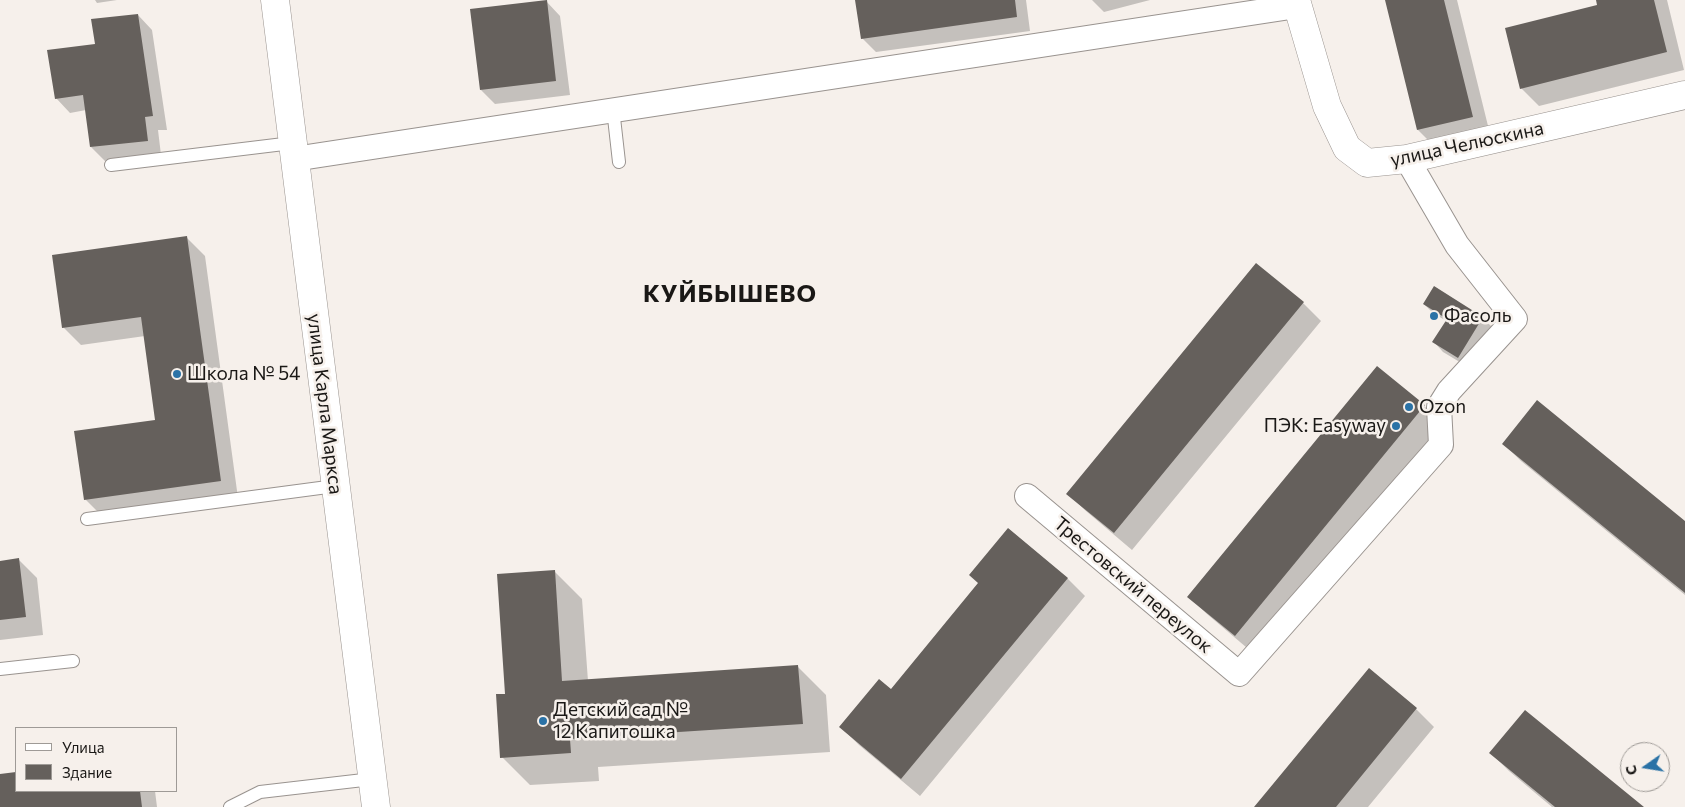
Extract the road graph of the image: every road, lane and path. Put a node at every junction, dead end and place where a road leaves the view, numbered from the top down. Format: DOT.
graph roads {
  1 [pos="275,0"];
  2 [pos="1296,3"];
  3 [pos="1685,95"];
  4 [pos="613,109"];
  5 [pos="293,151"];
  6 [pos="1407,160"];
  7 [pos="620,162"];
  8 [pos="112,166"];
  9 [pos="336,486"];
  10 [pos="1027,496"];
  11 [pos="87,519"];
  12 [pos="73,661"];
  13 [pos="0,670"];
  14 [pos="372,779"];
  15 [pos="230,807"];
  16 [pos="376,807"];
  1 -- 5 [label="street, улица Карла Маркса"];
  2 -- 4 [label="street"];
  2 -- 6 [label="street, улица Челюскина"];
  3 -- 6 [label="street, улица Челюскина"];
  4 -- 5 [label="street"];
  4 -- 7 [label="lane"];
  5 -- 8 [label="lane"];
  5 -- 9 [label="street, улица Карла Маркса"];
  6 -- 10 [label="street, Трестовский переулок"];
  9 -- 11 [label="lane"];
  9 -- 14 [label="street, улица Карла Маркса"];
  12 -- 13 [label="lane"];
  14 -- 15 [label="lane"];
  14 -- 16 [label="street, улица Карла Маркса"];
}
